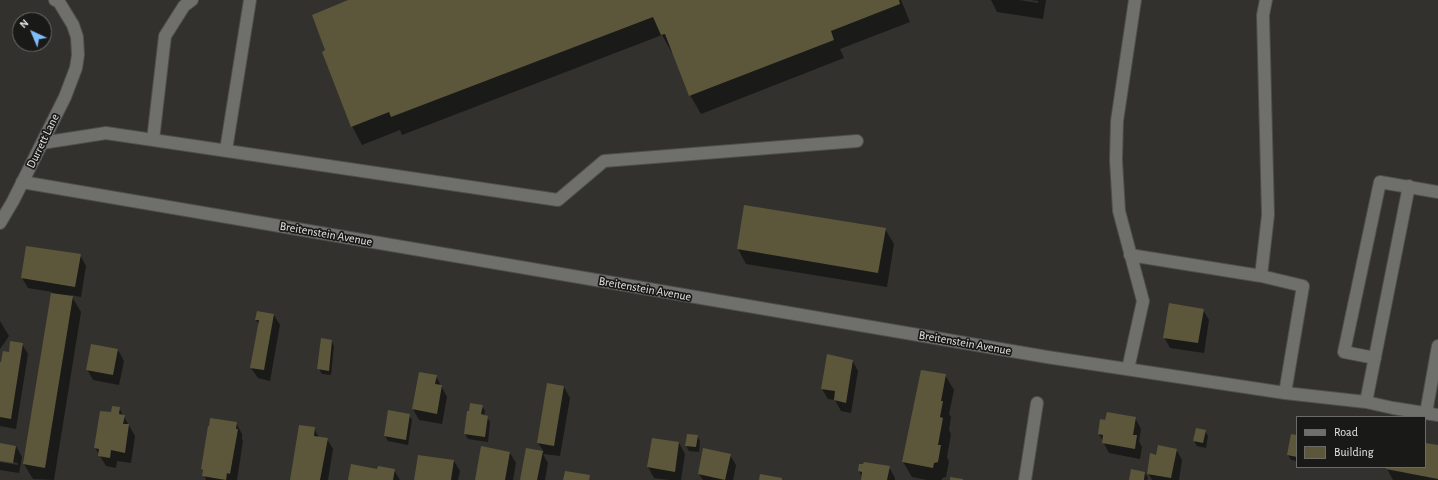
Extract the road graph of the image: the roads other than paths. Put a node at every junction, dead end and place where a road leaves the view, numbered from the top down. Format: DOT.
graph roads {
  1 [pos="55,0"];
  2 [pos="192,0"];
  3 [pos="250,0"];
  4 [pos="1135,0"];
  5 [pos="1266,0"];
  6 [pos="153,140"];
  7 [pos="857,141"];
  8 [pos="42,143"];
  9 [pos="226,150"];
  10 [pos="22,182"];
  11 [pos="1409,186"];
  12 [pos="1438,192"];
  13 [pos="0,223"];
  14 [pos="1130,254"];
  15 [pos="1261,276"];
  16 [pos="1438,346"];
  17 [pos="1375,358"];
  18 [pos="1128,369"];
  19 [pos="1285,393"];
  20 [pos="1366,402"];
  21 [pos="1038,403"];
  22 [pos="1426,413"];
  23 [pos="1438,415"];
  24 [pos="1025,480"];
  1 -- 8 [label="street, Durrett Lane"];
  2 -- 6 [label="street"];
  3 -- 9 [label="street"];
  4 -- 14 [label="street"];
  5 -- 15 [label="street"];
  6 -- 8 [label="street"];
  6 -- 9 [label="street"];
  7 -- 9 [label="street"];
  8 -- 10 [label="street, Durrett Lane"];
  10 -- 13 [label="street, Durrett Lane"];
  10 -- 18 [label="street, Breitenstein Avenue"];
  11 -- 12 [label="street"];
  11 -- 17 [label="street"];
  11 -- 17 [label="street"];
  14 -- 15 [label="street"];
  14 -- 18 [label="street"];
  15 -- 19 [label="street"];
  16 -- 22 [label="street"];
  17 -- 20 [label="street"];
  18 -- 19 [label="street, Breitenstein Avenue"];
  19 -- 20 [label="street, Breitenstein Avenue"];
  20 -- 22 [label="street, Breitenstein Avenue"];
  21 -- 24 [label="street"];
  22 -- 23 [label="street, Breitenstein Avenue"];
}
